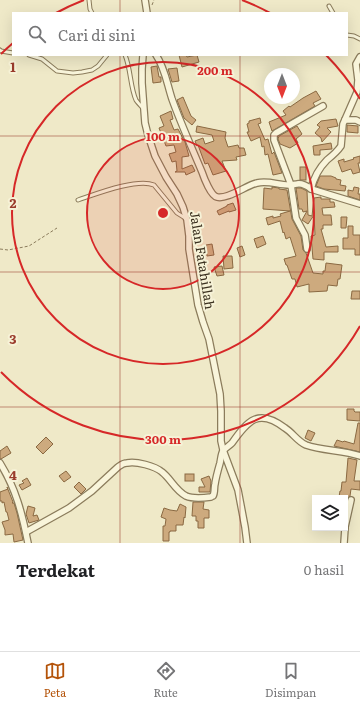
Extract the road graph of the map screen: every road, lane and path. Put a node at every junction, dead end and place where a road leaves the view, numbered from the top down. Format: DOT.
graph roads {
  1 [pos="89,0"];
  2 [pos="145,0"];
  3 [pos="154,0"];
  4 [pos="152,5"];
  5 [pos="329,6"];
  6 [pos="92,12"];
  7 [pos="147,12"];
  8 [pos="332,12"];
  9 [pos="348,35"];
  10 [pos="360,39"];
  11 [pos="0,50"];
  12 [pos="12,53"];
  13 [pos="32,56"];
  14 [pos="105,56"];
  15 [pos="125,56"];
  16 [pos="144,56"];
  17 [pos="157,56"];
  18 [pos="360,58"];
  19 [pos="323,106"];
  20 [pos="144,109"];
  21 [pos="345,120"];
  22 [pos="360,122"];
  23 [pos="291,185"];
  24 [pos="311,189"];
  25 [pos="78,200"];
  26 [pos="360,204"];
  27 [pos="187,220"];
  28 [pos="57,228"];
  29 [pos="0,249"];
  30 [pos="307,249"];
  31 [pos="223,450"];
  32 [pos="360,456"];
  33 [pos="0,463"];
  34 [pos="351,500"];
  35 [pos="348,514"];
  36 [pos="345,531"];
  37 [pos="26,532"];
  38 [pos="28,543"];
  39 [pos="247,543"];
  40 [pos="344,543"];
  1 -- 6 [label="lane"];
  2 -- 7 [label="street"];
  3 -- 4 [label="path"];
  5 -- 8 [label="lane"];
  9 -- 10 [label="lane"];
  11 -- 12 [label="lane"];
  13 -- 14 [label="lane"];
  15 -- 20 [label="lane"];
  16 -- 20 [label="street, Jalan Fatahillah"];
  17 -- 23 [label="street, Jalan Fatahillah"];
  18 -- 21 [label="street"];
  19 -- 23 [label="street"];
  20 -- 27 [label="street, Jalan Fatahillah"];
  21 -- 22 [label="street"];
  21 -- 24 [label="street"];
  23 -- 24 [label="street, Jalan Fatahillah"];
  23 -- 30 [label="street"];
  24 -- 26 [label="street, Jalan Fatahillah"];
  25 -- 27 [label="lane"];
  27 -- 31 [label="street, Jalan Fatahillah"];
  28 -- 29 [label="path"];
  31 -- 32 [label="street"];
  31 -- 37 [label="street"];
  31 -- 39 [label="street, Jalan Fatahillah"];
  33 -- 37 [label="street"];
  34 -- 35 [label="street"];
  36 -- 40 [label="street"];
  37 -- 38 [label="street"];
}
